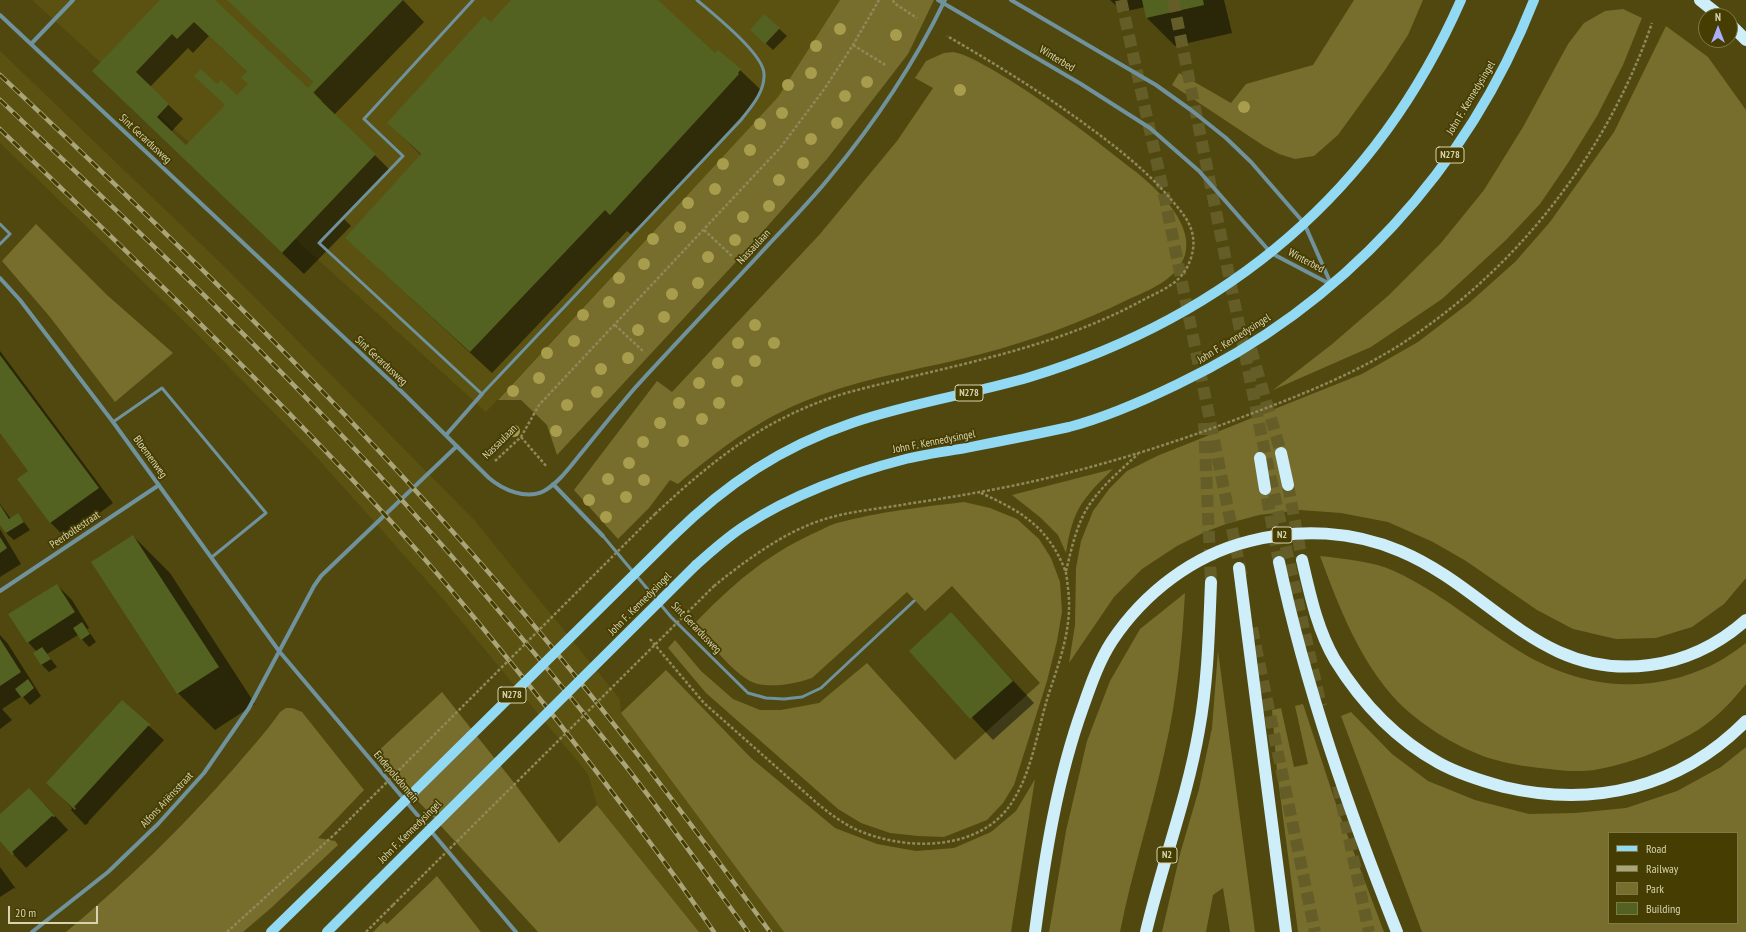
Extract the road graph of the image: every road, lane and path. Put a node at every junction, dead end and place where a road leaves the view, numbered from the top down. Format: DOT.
graph roads {
  1 [pos="73,0"];
  2 [pos="473,0"];
  3 [pos="697,0"];
  4 [pos="879,0"];
  5 [pos="893,0"];
  6 [pos="938,0"];
  7 [pos="1011,0"];
  8 [pos="1462,0"];
  9 [pos="1534,0"];
  10 [pos="1700,0"];
  11 [pos="945,2"];
  12 [pos="1710,8"];
  13 [pos="0,14"];
  14 [pos="1652,23"];
  15 [pos="931,27"];
  16 [pos="1738,32"];
  17 [pos="1746,40"];
  18 [pos="31,44"];
  19 [pos="853,45"];
  20 [pos="890,68"];
  21 [pos="1304,223"];
  22 [pos="0,224"];
  23 [pos="704,230"];
  24 [pos="0,244"];
  25 [pos="1271,253"];
  26 [pos="738,261"];
  27 [pos="0,278"];
  28 [pos="1332,285"];
  29 [pos="615,325"];
  30 [pos="647,355"];
  31 [pos="482,394"];
  32 [pos="113,422"];
  33 [pos="446,435"];
  34 [pos="521,437"];
  35 [pos="457,446"];
  36 [pos="1139,452"];
  37 [pos="1281,453"];
  38 [pos="1260,458"];
  39 [pos="483,472"];
  40 [pos="553,484"];
  41 [pos="159,485"];
  42 [pos="1288,485"];
  43 [pos="1265,489"];
  44 [pos="980,493"];
  45 [pos="603,536"];
  46 [pos="212,557"];
  47 [pos="1302,560"];
  48 [pos="1279,562"];
  49 [pos="606,568"];
  50 [pos="1239,568"];
  51 [pos="1066,571"];
  52 [pos="1211,582"];
  53 [pos="0,591"];
  54 [pos="914,601"];
  55 [pos="1746,620"];
  56 [pos="650,638"];
  57 [pos="279,651"];
  58 [pos="1746,721"];
  59 [pos="32,932"];
  60 [pos="226,932"];
  61 [pos="271,932"];
  62 [pos="327,932"];
  63 [pos="366,932"];
  64 [pos="516,932"];
  65 [pos="1035,932"];
  66 [pos="1146,932"];
  67 [pos="1286,932"];
  68 [pos="1397,932"];
  1 -- 18 [label="street"];
  2 -- 31 [label="lane"];
  3 -- 31 [label="lane"];
  4 -- 19 [label="path, Nassaulaan"];
  5 -- 15 [label="path"];
  6 -- 11 [label="street"];
  7 -- 21 [label="street, Winterbed"];
  8 -- 21 [label="main road, N278"];
  9 -- 28 [label="main road, John F. Kennedysingel / N278"];
  10 -- 12 [label="highway"];
  11 -- 15 [label="street, Nassaulaan"];
  11 -- 25 [label="street, Winterbed"];
  13 -- 18 [label="street, Sint Gerardusweg"];
  14 -- 36 [label="path"];
  15 -- 40 [label="street, Nassaulaan"];
  15 -- 60 [label="path, bridge"];
  16 -- 17 [label="highway"];
  18 -- 33 [label="street, Sint Gerardusweg"];
  19 -- 20 [label="path"];
  19 -- 23 [label="path, Nassaulaan"];
  21 -- 25 [label="main road, N278"];
  21 -- 28 [label="street, Winterbed"];
  22 -- 24 [label="lane"];
  23 -- 26 [label="path"];
  23 -- 29 [label="path, Nassaulaan"];
  25 -- 28 [label="street, Winterbed"];
  25 -- 61 [label="main road, N278, bridge"];
  27 -- 32 [label="street, Bloemenweg"];
  28 -- 62 [label="main road, John F. Kennedysingel / N278, bridge"];
  29 -- 30 [label="path"];
  29 -- 34 [label="path, Nassaulaan"];
  31 -- 33 [label="street"];
  32 -- 41 [label="street, Bloemenweg"];
  32 -- 46 [label="lane"];
  33 -- 35 [label="street, Sint Gerardusweg"];
  34 -- 39 [label="path, Nassaulaan"];
  34 -- 40 [label="path"];
  35 -- 39 [label="street, Sint Gerardusweg"];
  35 -- 57 [label="street, Alfons Ariënsstraat"];
  36 -- 44 [label="path"];
  36 -- 51 [label="path"];
  37 -- 42 [label="highway"];
  38 -- 43 [label="highway"];
  39 -- 40 [label="street, Sint Gerardusweg"];
  40 -- 45 [label="street, Sint Gerardusweg"];
  41 -- 46 [label="street, Bloemenweg"];
  41 -- 53 [label="street, Peerboltestraat"];
  44 -- 51 [label="path"];
  44 -- 63 [label="path, bridge"];
  45 -- 49 [label="path"];
  45 -- 54 [label="lane, Sint Gerardusweg"];
  46 -- 57 [label="street, Bloemenweg"];
  47 -- 58 [label="highway"];
  48 -- 68 [label="highway"];
  50 -- 67 [label="highway"];
  51 -- 56 [label="path"];
  52 -- 66 [label="highway, N2"];
  55 -- 65 [label="highway, N2"];
  57 -- 59 [label="street, Alfons Ariënsstraat"];
  57 -- 64 [label="street, Endepolsdomein"];
}
